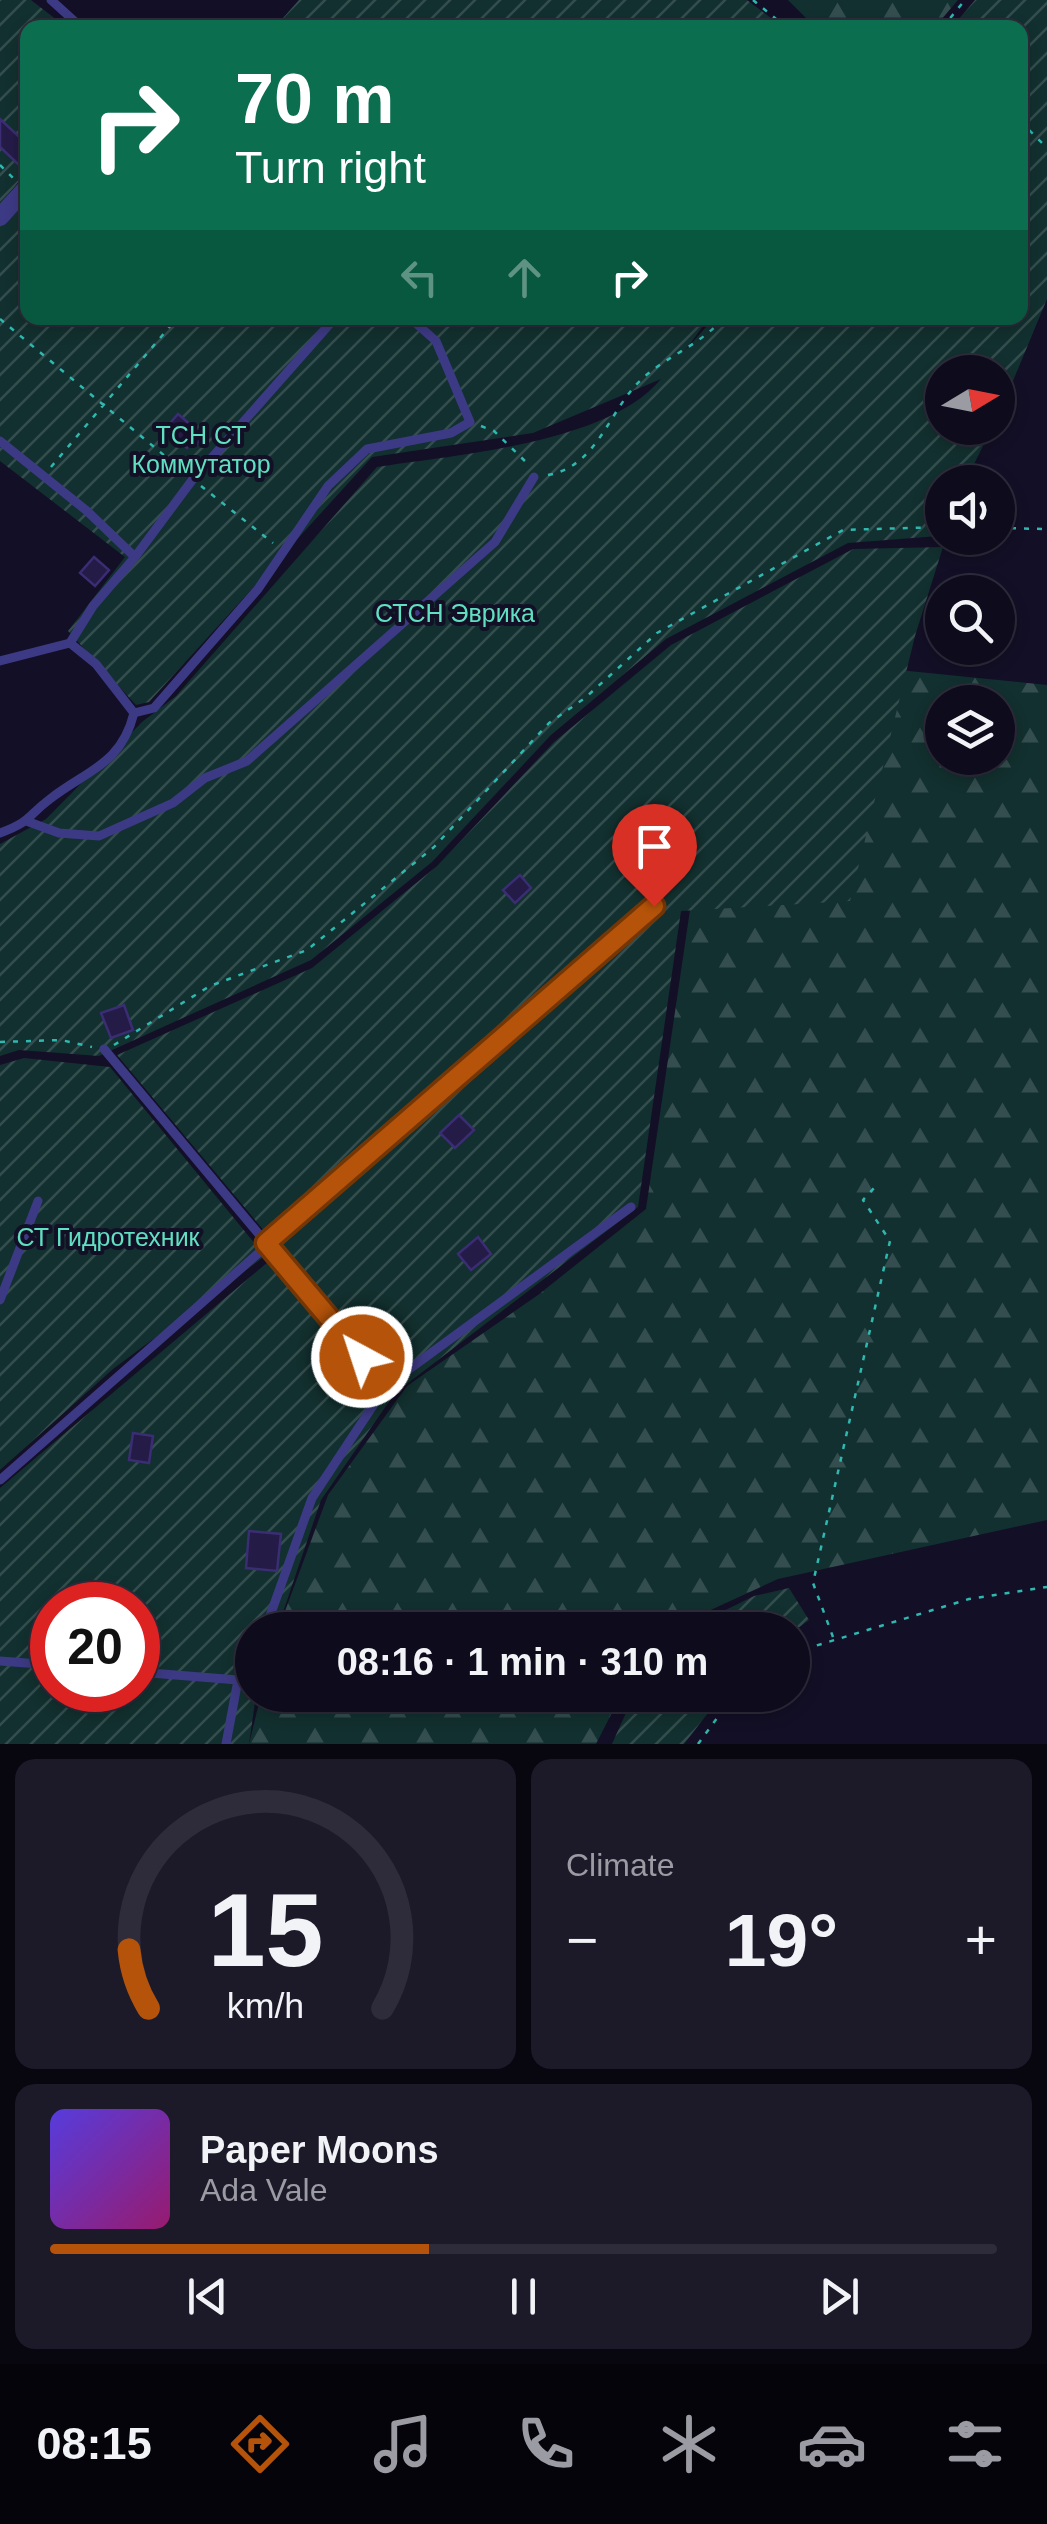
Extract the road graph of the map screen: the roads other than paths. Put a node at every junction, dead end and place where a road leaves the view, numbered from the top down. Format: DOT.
graph roads {
  1 [pos="51,0"];
  2 [pos="73,20"];
  3 [pos="20,195"];
  4 [pos="0,217"];
  5 [pos="329,325"];
  6 [pos="418,325"];
  7 [pos="0,441"];
  8 [pos="534,477"];
  9 [pos="134,557"];
  10 [pos="70,643"];
  11 [pos="1,658"];
  12 [pos="134,713"];
  13 [pos="30,822"];
  14 [pos="0,833"];
  15 [pos="654,906"];
  16 [pos="104,1049"];
  17 [pos="38,1202"];
  18 [pos="631,1207"];
  19 [pos="266,1243"];
  20 [pos="0,1300"];
  21 [pos="386,1386"];
  22 [pos="0,1480"];
  23 [pos="271,1612"];
  24 [pos="0,1661"];
  25 [pos="30,1664"];
  26 [pos="160,1674"];
  27 [pos="235,1680"];
  28 [pos="235,1696"];
  29 [pos="226,1744"];
  1 -- 2 [label="lane"];
  3 -- 4 [label="street"];
  5 -- 9 [label="lane"];
  6 -- 12 [label="lane"];
  7 -- 9 [label="lane"];
  8 -- 13 [label="lane"];
  9 -- 10 [label="lane"];
  10 -- 11 [label="lane"];
  10 -- 12 [label="lane"];
  12 -- 13 [label="lane"];
  13 -- 14 [label="lane"];
  15 -- 19 [label="lane"];
  16 -- 19 [label="lane"];
  17 -- 20 [label="lane"];
  18 -- 21 [label="lane"];
  19 -- 21 [label="lane"];
  19 -- 22 [label="lane"];
  21 -- 23 [label="lane"];
  24 -- 25 [label="lane"];
  26 -- 27 [label="lane"];
  28 -- 29 [label="lane"];
}
